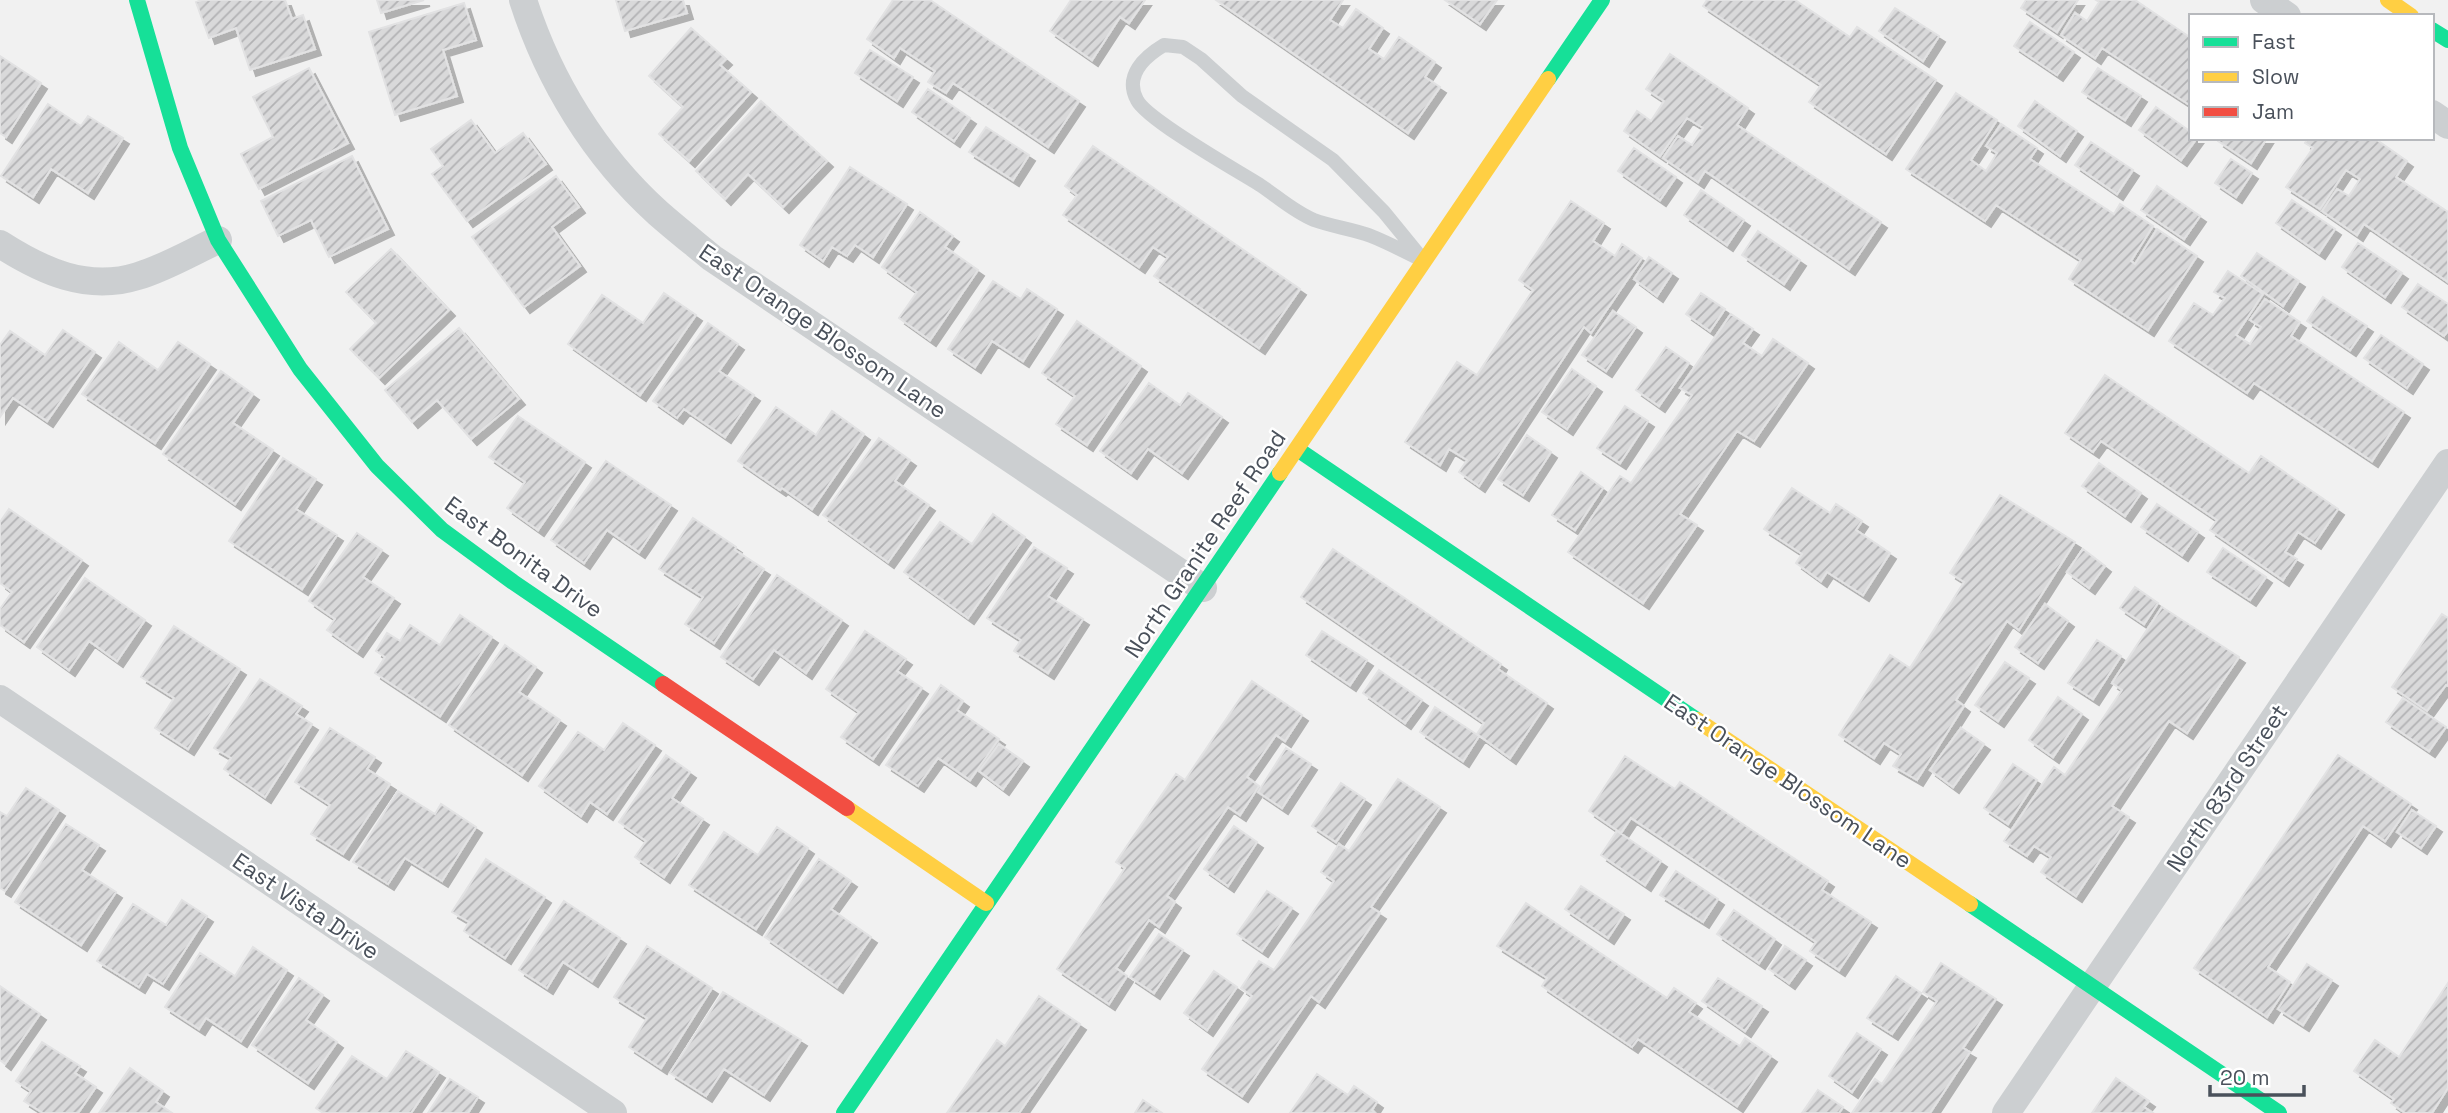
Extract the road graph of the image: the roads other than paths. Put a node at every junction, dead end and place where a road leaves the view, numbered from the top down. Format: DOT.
graph roads {
  1 [pos="137,0"];
  2 [pos="523,0"];
  3 [pos="1602,0"];
  4 [pos="2264,0"];
  5 [pos="2388,0"];
  6 [pos="2284,14"];
  7 [pos="2408,14"];
  8 [pos="218,240"];
  9 [pos="0,243"];
  10 [pos="1424,261"];
  11 [pos="1297,449"];
  12 [pos="2448,463"];
  13 [pos="1203,588"];
  14 [pos="0,699"];
  15 [pos="986,903"];
  16 [pos="2092,986"];
  17 [pos="612,1113"];
  18 [pos="844,1113"];
  19 [pos="2006,1113"];
  20 [pos="2279,1113"];
  1 -- 8 [label="street, East Bonita Drive"];
  2 -- 13 [label="street, East Orange Blossom Lane"];
  3 -- 10 [label="street, North Granite Reef Road"];
  4 -- 6 [label="street"];
  5 -- 7 [label="street"];
  8 -- 9 [label="street"];
  8 -- 15 [label="street, East Bonita Drive"];
  10 -- 10 [label="lane"];
  10 -- 11 [label="street, North Granite Reef Road"];
  11 -- 13 [label="street, North Granite Reef Road"];
  11 -- 16 [label="street, East Orange Blossom Lane"];
  12 -- 16 [label="street, North 83rd Street"];
  13 -- 15 [label="street, North Granite Reef Road"];
  14 -- 17 [label="street, East Vista Drive"];
  15 -- 18 [label="street, North Granite Reef Road"];
  16 -- 19 [label="street, North 83rd Street"];
  16 -- 20 [label="street, East Orange Blossom Lane"];
}
